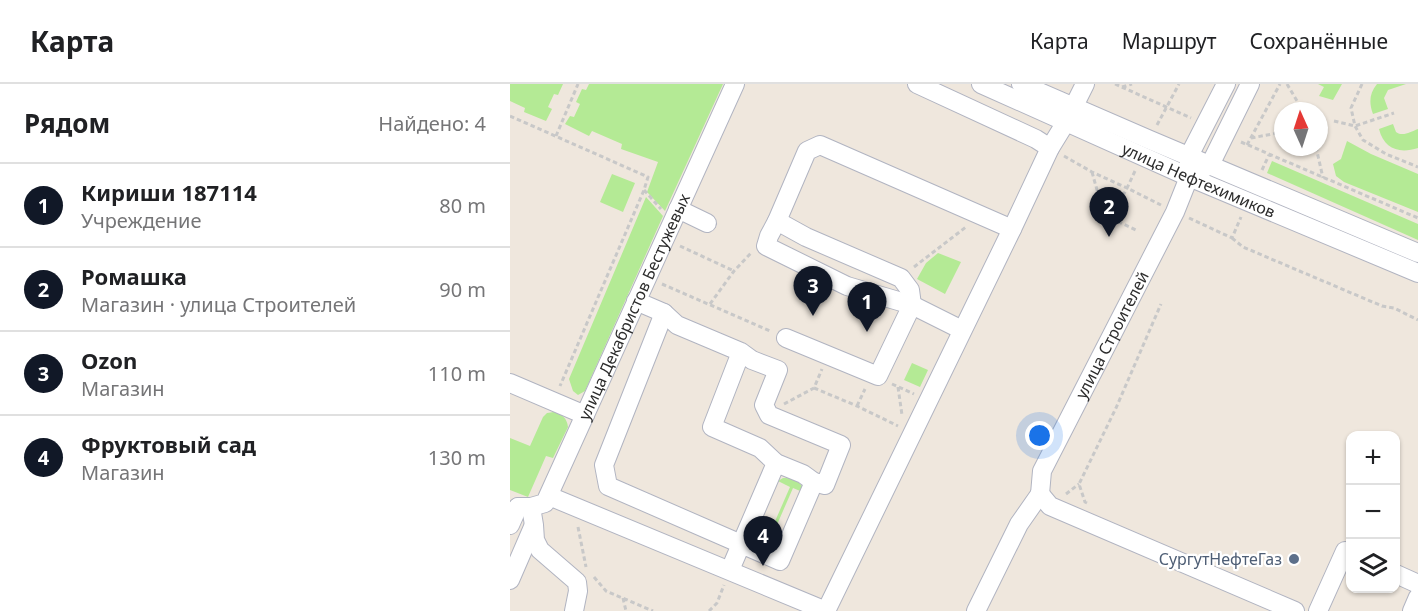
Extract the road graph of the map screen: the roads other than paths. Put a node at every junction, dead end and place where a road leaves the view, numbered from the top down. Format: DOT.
graph roads {
  1 [pos="735,84"];
  2 [pos="917,84"];
  3 [pos="981,84"];
  4 [pos="1021,84"];
  5 [pos="1085,84"];
  6 [pos="1226,84"];
  7 [pos="1250,84"];
  8 [pos="1070,115"];
  9 [pos="1050,148"];
  10 [pos="1189,156"];
  11 [pos="1210,165"];
  12 [pos="1189,177"];
  13 [pos="675,215"];
  14 [pos="777,220"];
  15 [pos="708,223"];
  16 [pos="1012,229"];
  17 [pos="1418,253"];
  18 [pos="1418,273"];
  19 [pos="636,301"];
  20 [pos="912,305"];
  21 [pos="664,313"];
  22 [pos="962,330"];
  23 [pos="786,338"];
  24 [pos="741,352"];
  25 [pos="510,382"];
  26 [pos="585,414"];
  27 [pos="776,463"];
  28 [pos="814,482"];
  29 [pos="1040,494"];
  30 [pos="549,496"];
  31 [pos="523,510"];
  32 [pos="510,525"];
  33 [pos="741,544"];
  34 [pos="1346,552"];
  35 [pos="730,570"];
  36 [pos="1400,576"];
  37 [pos="510,580"];
  38 [pos="1418,584"];
  39 [pos="1418,597"];
  40 [pos="574,611"];
  41 [pos="826,611"];
  42 [pos="976,611"];
  43 [pos="1295,611"];
  44 [pos="1318,611"];
  45 [pos="1412,611"];
  1 -- 13 [label="street, улица Декабристов Бестужевых"];
  2 -- 9 [label="street"];
  3 -- 8 [label="street, улица Нефтехимиков"];
  4 -- 8 [label="street"];
  5 -- 8 [label="street"];
  6 -- 10 [label="street, улица Строителей"];
  7 -- 11 [label="street"];
  8 -- 9 [label="street"];
  8 -- 10 [label="street"];
  8 -- 12 [label="street, улица Нефтехимиков"];
  9 -- 16 [label="street"];
  10 -- 11 [label="street"];
  10 -- 12 [label="street, улица Строителей"];
  11 -- 12 [label="street"];
  11 -- 17 [label="street"];
  12 -- 18 [label="street, улица Нефтехимиков"];
  12 -- 29 [label="street, улица Строителей"];
  13 -- 15 [label="street"];
  13 -- 19 [label="street, улица Декабристов Бестужевых"];
  14 -- 16 [label="street"];
  14 -- 20 [label="street"];
  14 -- 20 [label="street"];
  16 -- 22 [label="street"];
  19 -- 21 [label="street"];
  19 -- 26 [label="street, улица Декабристов Бестужевых"];
  20 -- 22 [label="street"];
  20 -- 23 [label="street"];
  21 -- 24 [label="street"];
  21 -- 33 [label="street"];
  22 -- 41 [label="street"];
  24 -- 27 [label="street"];
  24 -- 28 [label="street"];
  25 -- 26 [label="street"];
  26 -- 30 [label="street, улица Декабристов Бестужевых"];
  27 -- 28 [label="street"];
  27 -- 33 [label="street"];
  28 -- 33 [label="street"];
  29 -- 42 [label="street"];
  29 -- 43 [label="street"];
  30 -- 31 [label="street"];
  30 -- 35 [label="street"];
  31 -- 32 [label="street"];
  31 -- 37 [label="street"];
  31 -- 40 [label="street"];
  33 -- 35 [label="street"];
  34 -- 44 [label="street"];
  35 -- 41 [label="street"];
  36 -- 38 [label="street"];
  39 -- 45 [label="street"];
}
